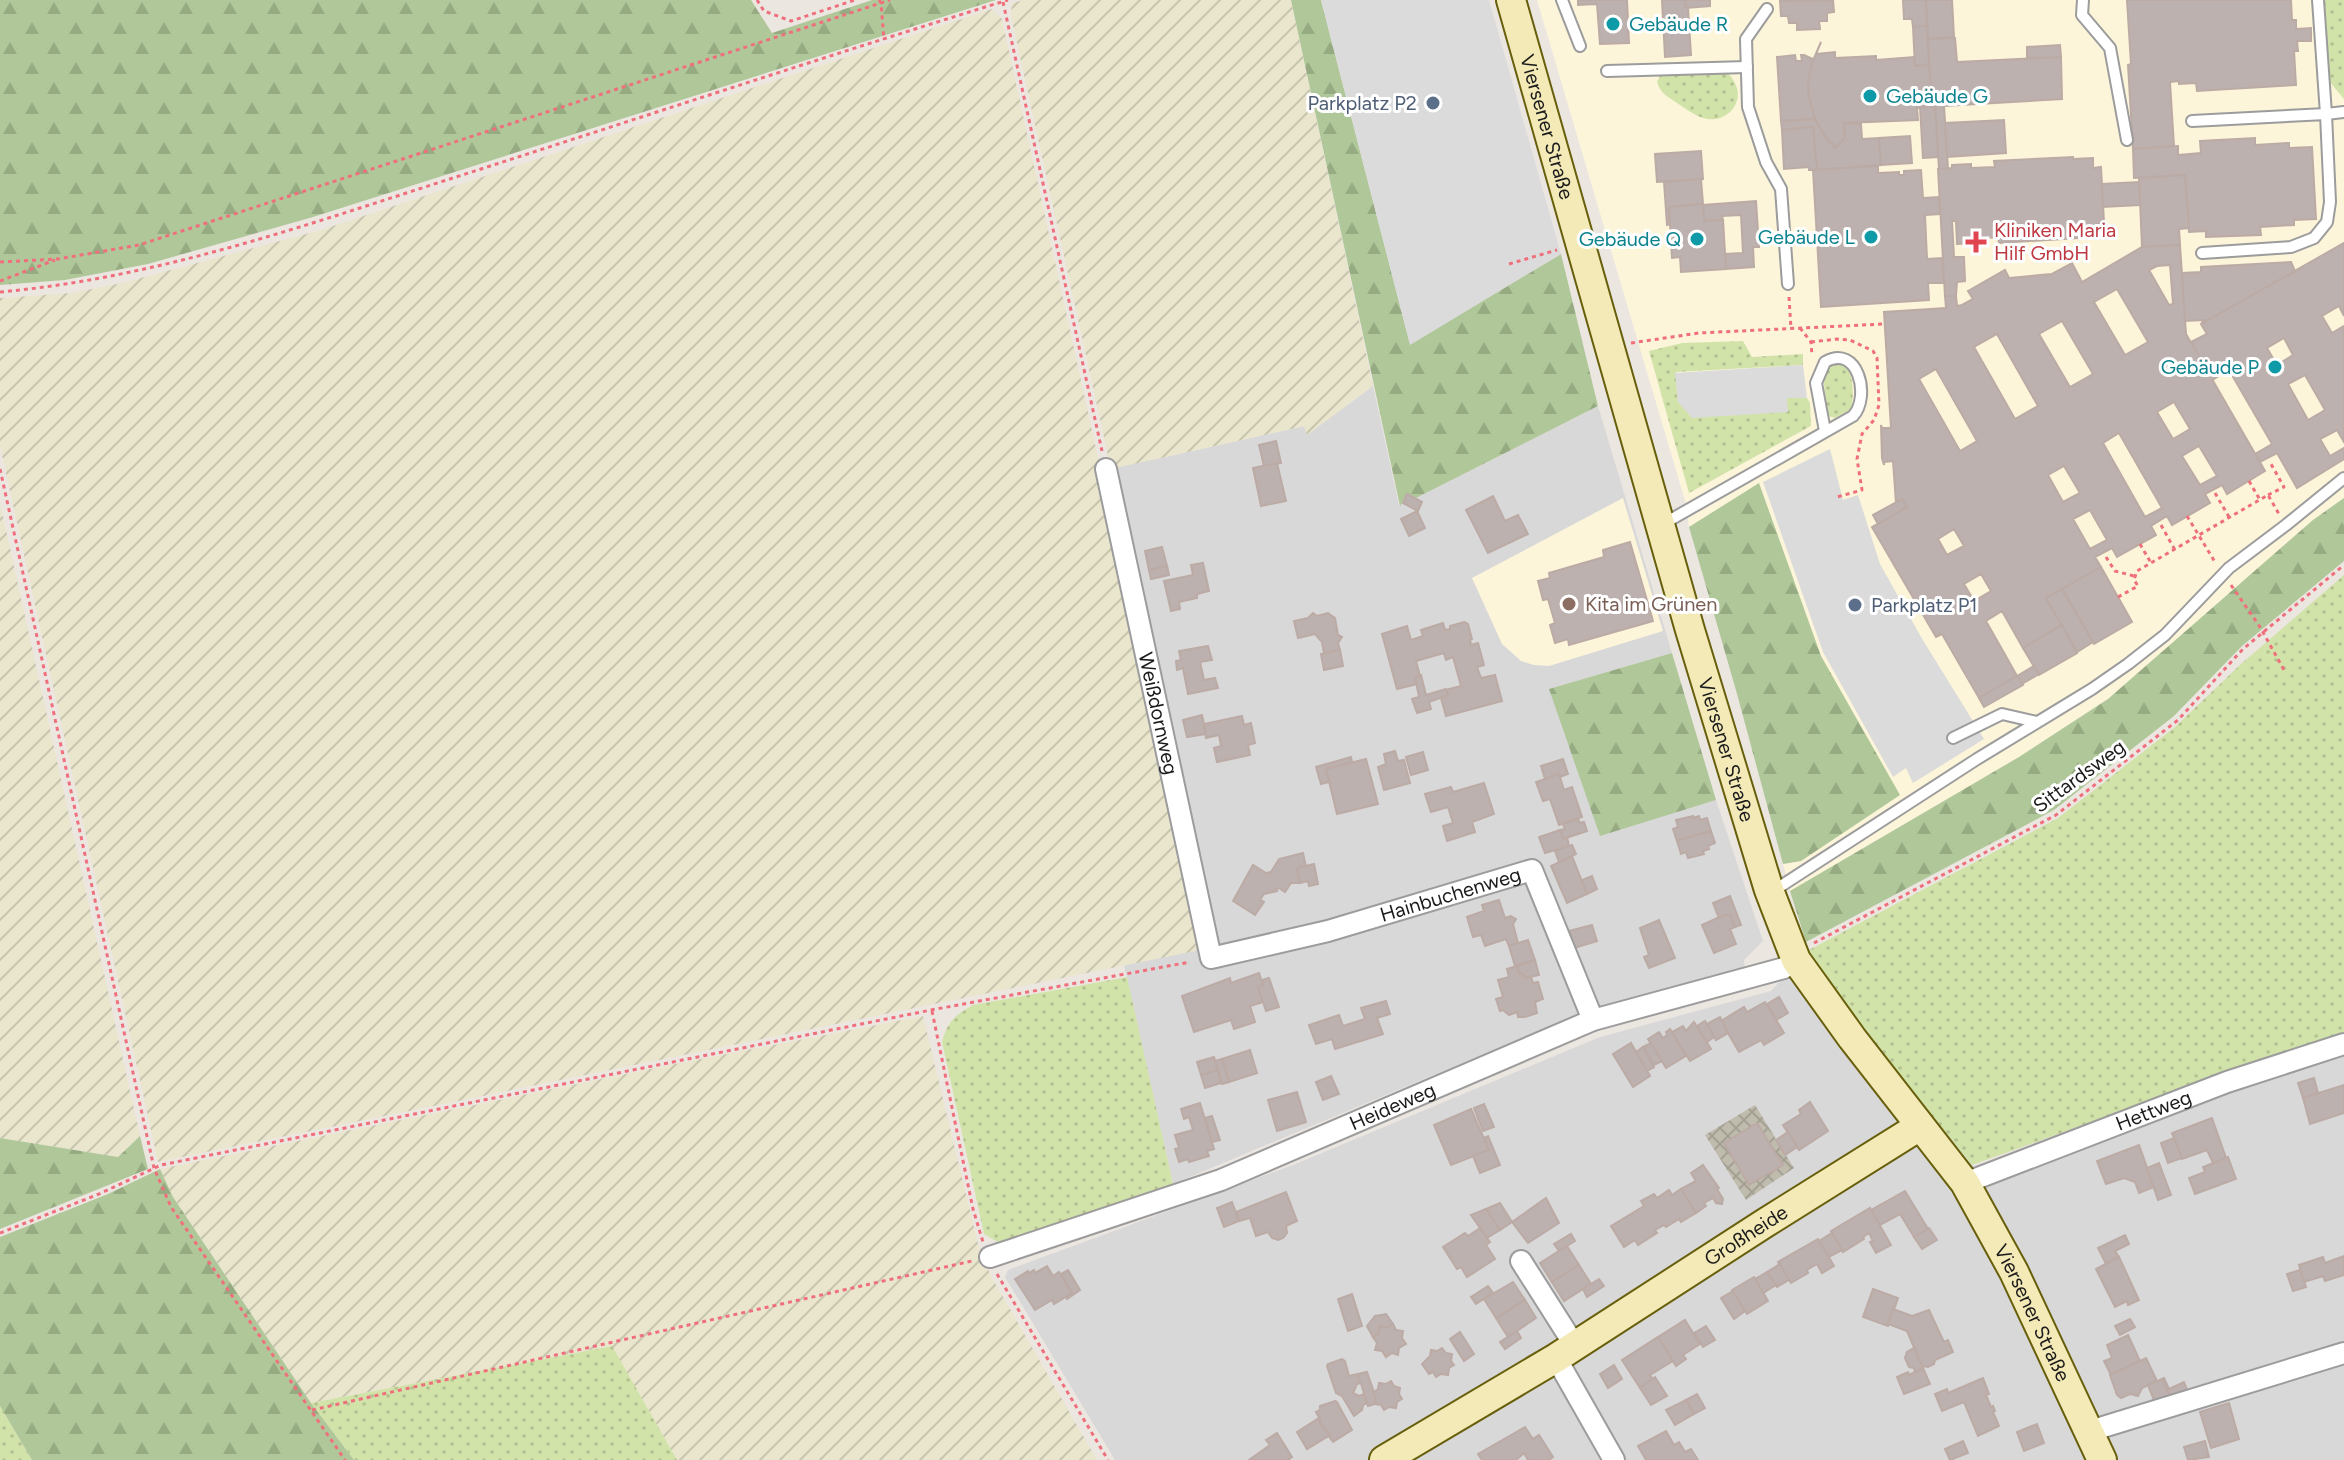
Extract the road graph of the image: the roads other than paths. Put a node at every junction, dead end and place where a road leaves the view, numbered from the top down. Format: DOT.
graph roads {
  1 [pos="1511,0"];
  2 [pos="1562,0"];
  3 [pos="2083,0"];
  4 [pos="2318,0"];
  5 [pos="1767,9"];
  6 [pos="1580,46"];
  7 [pos="1747,67"];
  8 [pos="1607,71"];
  9 [pos="2344,112"];
  10 [pos="2326,114"];
  11 [pos="2192,121"];
  12 [pos="2127,140"];
  13 [pos="2202,253"];
  14 [pos="1788,284"];
  15 [pos="1825,431"];
  16 [pos="1106,469"];
  17 [pos="2344,478"];
  18 [pos="1660,525"];
  19 [pos="2037,722"];
  20 [pos="1953,738"];
  21 [pos="1769,890"];
  22 [pos="1211,958"];
  23 [pos="1796,960"];
  24 [pos="1593,1020"];
  25 [pos="2344,1044"];
  26 [pos="1920,1126"];
  27 [pos="1965,1183"];
  28 [pos="990,1257"];
  29 [pos="1521,1261"];
  30 [pos="1565,1352"];
  31 [pos="2344,1353"];
  32 [pos="2090,1431"];
  33 [pos="1384,1460"];
  34 [pos="1614,1460"];
  35 [pos="2102,1460"];
  1 -- 18 [label="main road, Viersener Straße"];
  2 -- 6 [label="lane"];
  3 -- 12 [label="lane"];
  4 -- 10 [label="lane"];
  5 -- 7 [label="lane"];
  7 -- 8 [label="lane"];
  7 -- 14 [label="lane"];
  9 -- 10 [label="lane"];
  10 -- 11 [label="lane"];
  10 -- 13 [label="lane"];
  15 -- 15 [label="lane"];
  15 -- 18 [label="lane"];
  16 -- 22 [label="street, Weißdornweg"];
  17 -- 19 [label="lane"];
  18 -- 21 [label="main road, Viersener Straße"];
  19 -- 20 [label="lane"];
  19 -- 21 [label="lane"];
  21 -- 23 [label="main road, Viersener Straße"];
  22 -- 24 [label="street, Hainbuchenweg"];
  23 -- 24 [label="street, Heideweg"];
  23 -- 26 [label="main road, Viersener Straße"];
  24 -- 28 [label="street, Heideweg"];
  25 -- 27 [label="street, Hettweg"];
  26 -- 27 [label="main road, Viersener Straße"];
  26 -- 30 [label="main road, Großheide"];
  27 -- 32 [label="main road, Viersener Straße"];
  29 -- 30 [label="street"];
  30 -- 33 [label="main road, Großheide"];
  30 -- 34 [label="street"];
  31 -- 32 [label="street"];
  32 -- 35 [label="main road, Viersener Straße"];
}
